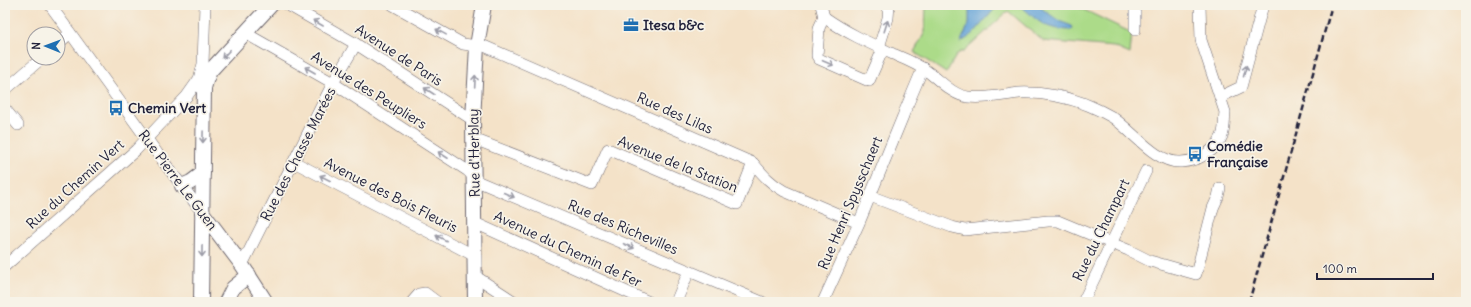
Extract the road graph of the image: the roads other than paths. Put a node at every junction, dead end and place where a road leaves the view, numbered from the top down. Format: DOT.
graph roads {
  1 [pos="50,5"];
  2 [pos="205,5"];
  3 [pos="271,5"];
  4 [pos="288,5"];
  5 [pos="393,5"];
  6 [pos="484,5"];
  7 [pos="821,5"];
  8 [pos="889,5"];
  9 [pos="1135,5"];
  10 [pos="1200,5"];
  11 [pos="1264,5"];
  12 [pos="824,17"];
  13 [pos="1136,30"];
  14 [pos="70,33"];
  15 [pos="245,33"];
  16 [pos="66,37"];
  17 [pos="356,44"];
  18 [pos="477,45"];
  19 [pos="880,48"];
  20 [pos="33,66"];
  21 [pos="923,68"];
  22 [pos="205,75"];
  23 [pos="333,83"];
  24 [pos="5,90"];
  25 [pos="187,96"];
  26 [pos="1220,96"];
  27 [pos="204,103"];
  28 [pos="5,109"];
  29 [pos="473,120"];
  30 [pos="18,125"];
  31 [pos="146,139"];
  32 [pos="474,139"];
  33 [pos="1155,154"];
  34 [pos="294,162"];
  35 [pos="753,163"];
  36 [pos="203,173"];
  37 [pos="475,177"];
  38 [pos="182,186"];
  39 [pos="1220,188"];
  40 [pos="870,196"];
  41 [pos="202,212"];
  42 [pos="854,221"];
  43 [pos="475,223"];
  44 [pos="1111,243"];
  45 [pos="475,256"];
  46 [pos="5,266"];
  47 [pos="243,266"];
  48 [pos="689,271"];
  49 [pos="475,276"];
  50 [pos="201,302"];
  51 [pos="226,302"];
  52 [pos="266,302"];
  53 [pos="412,302"];
  54 [pos="437,302"];
  55 [pos="475,302"];
  56 [pos="515,302"];
  57 [pos="649,302"];
  58 [pos="676,302"];
  59 [pos="762,302"];
  60 [pos="823,302"];
  61 [pos="1083,302"];
  1 -- 14 [label="street, Rue Pierre Le Guen"];
  2 -- 22 [label="street"];
  3 -- 15 [label="main road"];
  17 -- 4 [label="street, Avenue de Paris, one-way"];
  18 -- 5 [label="street, Rue des Lilas, one-way"];
  6 -- 18 [label="main road, Rue d'Herblay"];
  7 -- 12 [label="street"];
  19 -- 8 [label="street, one-way"];
  9 -- 13 [label="street"];
  10 -- 26 [label="street"];
  26 -- 11 [label="street, one-way"];
  12 -- 19 [label="street"];
  12 -- 19 [label="street, one-way"];
  14 -- 16 [label="street"];
  14 -- 31 [label="street, Rue Pierre Le Guen"];
  15 -- 22 [label="main road, one-way"];
  23 -- 15 [label="street, Avenue des Peupliers, one-way"];
  17 -- 23 [label="street, Rue des Chasse Marées"];
  29 -- 17 [label="street, Avenue de Paris, one-way"];
  29 -- 18 [label="main road, Rue d'Herblay, one-way"];
  18 -- 35 [label="street, Rue des Lilas"];
  19 -- 21 [label="street"];
  20 -- 24 [label="street"];
  21 -- 33 [label="street"];
  21 -- 40 [label="street, Rue Henri Spysschaert"];
  22 -- 25 [label="street, Rue du Chemin Vert"];
  22 -- 27 [label="main road"];
  23 -- 34 [label="street, Rue des Chasse Marées"];
  37 -- 23 [label="street, Avenue des Peupliers, one-way"];
  25 -- 27 [label="street"];
  25 -- 31 [label="street, Rue du Chemin Vert"];
  26 -- 33 [label="street"];
  27 -- 36 [label="main road, one-way"];
  28 -- 30 [label="street"];
  29 -- 32 [label="main road, Rue d'Herblay"];
  31 -- 38 [label="street, Rue Pierre Le Guen"];
  31 -- 46 [label="street, Rue du Chemin Vert"];
  32 -- 35 [label="street, Avenue de la Station"];
  32 -- 37 [label="main road, Rue d'Herblay"];
  33 -- 44 [label="street, Rue du Champart"];
  45 -- 34 [label="street, Avenue des Bois Fleuris, one-way"];
  34 -- 47 [label="street, Rue des Chasse Marées"];
  35 -- 42 [label="street, Rue des Lilas"];
  36 -- 38 [label="main road"];
  36 -- 41 [label="main road"];
  37 -- 43 [label="main road, Rue d'Herblay"];
  37 -- 48 [label="street, Rue des Richevilles, one-way"];
  38 -- 41 [label="street, Rue Pierre Le Guen"];
  39 -- 44 [label="street"];
  40 -- 44 [label="street"];
  40 -- 60 [label="street, Rue Henri Spysschaert"];
  41 -- 47 [label="main road, Rue Pierre Le Guen"];
  41 -- 50 [label="main road, one-way"];
  43 -- 45 [label="main road, Rue d'Herblay"];
  43 -- 57 [label="street, Avenue du Chemin de Fer"];
  44 -- 61 [label="street, Rue du Champart"];
  45 -- 49 [label="main road, Rue d'Herblay"];
  47 -- 51 [label="main road, Rue des Chasse Marées"];
  47 -- 52 [label="main road, Rue Pierre Le Guen"];
  48 -- 58 [label="street"];
  48 -- 59 [label="street, Rue des Richevilles"];
  49 -- 55 [label="main road, Rue d'Herblay"];
  49 -- 56 [label="street"];
  53 -- 54 [label="street"];
}
